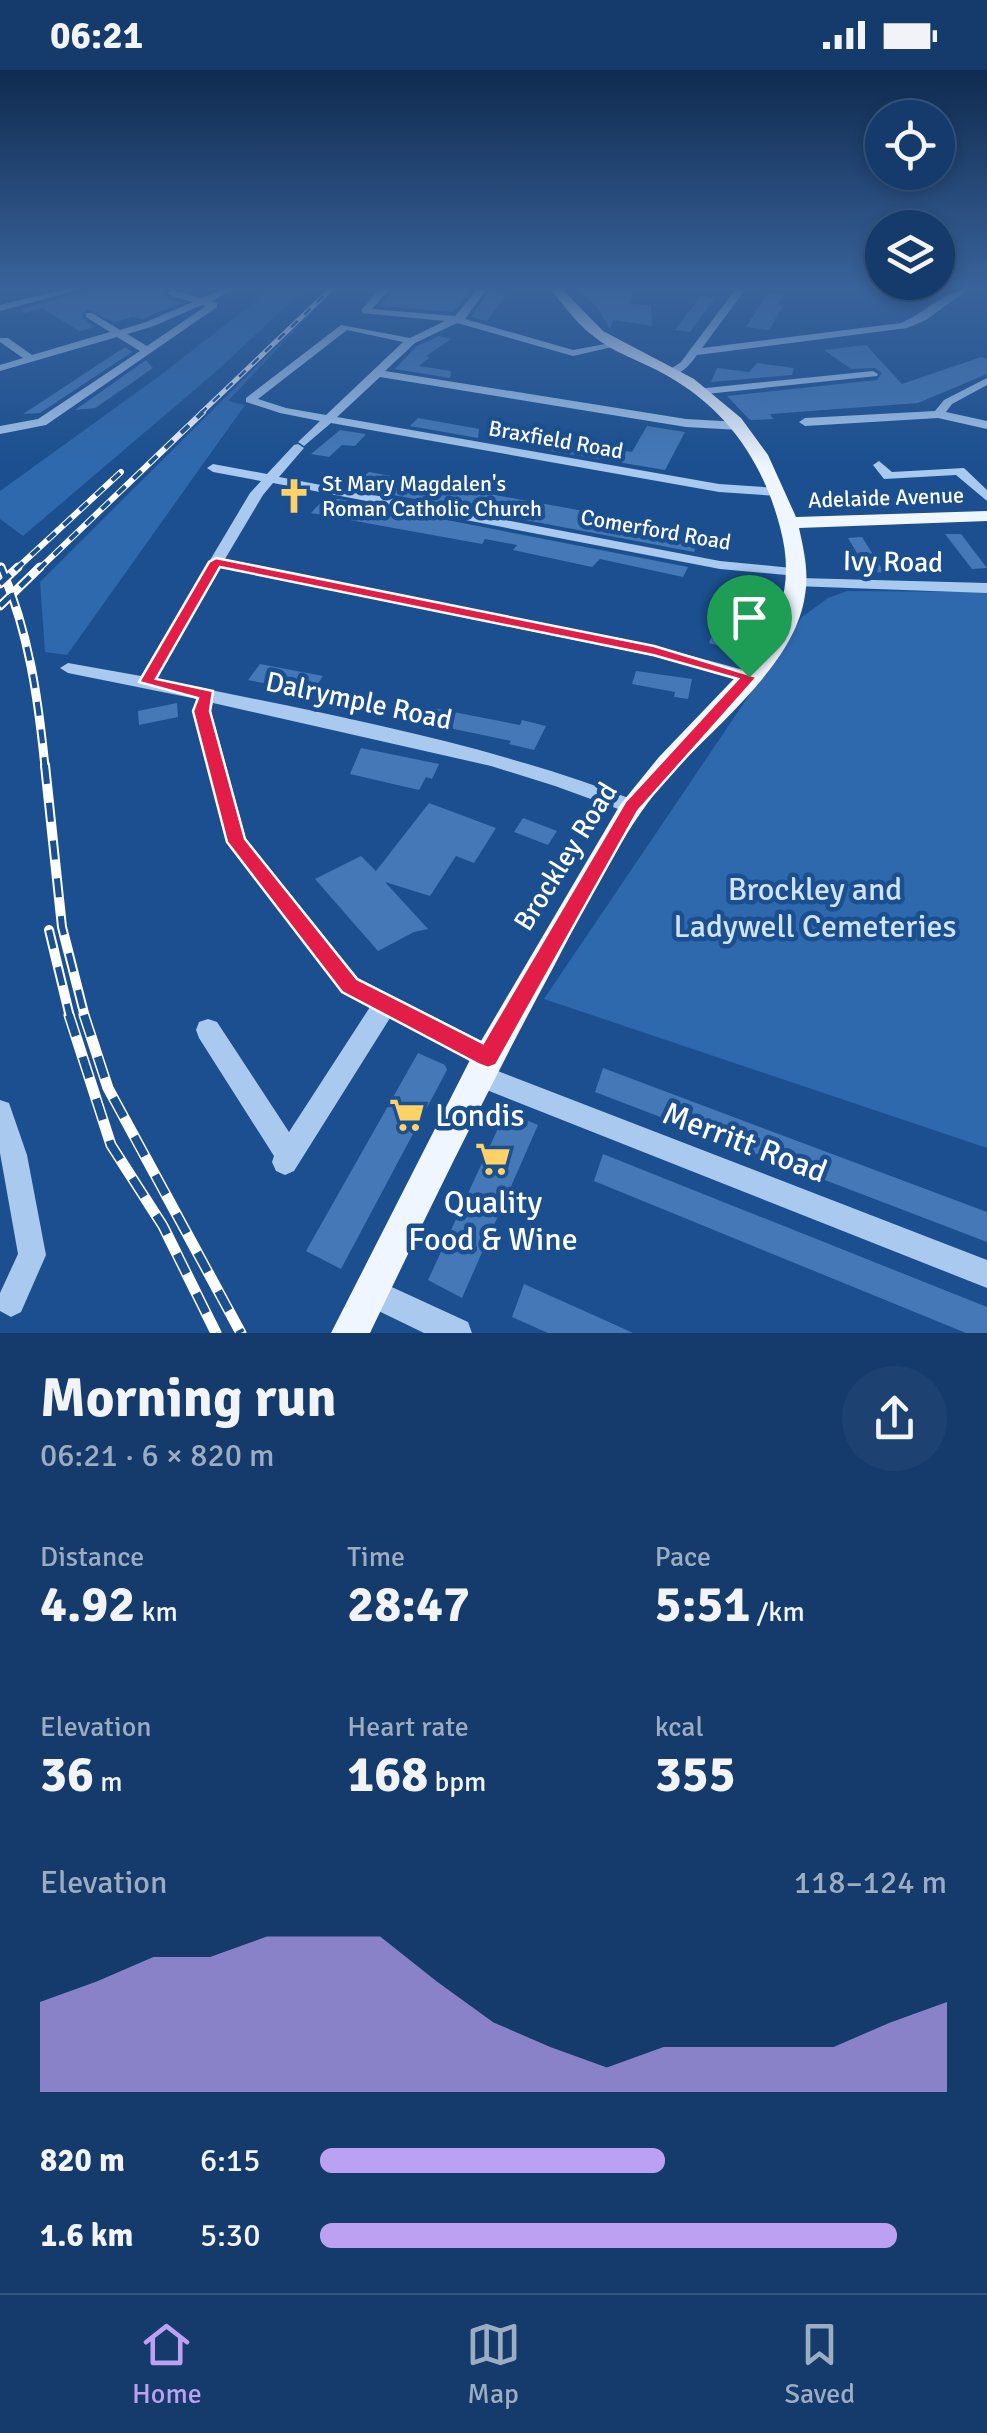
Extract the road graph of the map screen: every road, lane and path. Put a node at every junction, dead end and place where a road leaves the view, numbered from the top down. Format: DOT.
graph roads {
  1 [pos="17,349"];
  2 [pos="67,349"];
  3 [pos="144,349"];
  4 [pos="150,349"];
  5 [pos="316,349"];
  6 [pos="403,349"];
  7 [pos="558,349"];
  8 [pos="594,349"];
  9 [pos="624,349"];
  10 [pos="697,349"];
  11 [pos="719,349"];
  12 [pos="147,351"];
  13 [pos="695,352"];
  14 [pos="32,359"];
  15 [pos="0,368"];
  16 [pos="673,372"];
  17 [pos="377,373"];
  18 [pos="872,374"];
  19 [pos="987,381"];
  20 [pos="706,391"];
  21 [pos="938,414"];
  22 [pos="328,419"];
  23 [pos="805,422"];
  24 [pos="987,425"];
  25 [pos="740,426"];
  26 [pos="0,430"];
  27 [pos="879,465"];
  28 [pos="213,468"];
  29 [pos="268,477"];
  30 [pos="778,492"];
  31 [pos="987,497"];
  32 [pos="987,516"];
  33 [pos="786,523"];
  34 [pos="216,562"];
  35 [pos="798,577"];
  36 [pos="987,588"];
  37 [pos="68,668"];
  38 [pos="749,677"];
  39 [pos="146,682"];
  40 [pos="207,695"];
  41 [pos="632,807"];
  42 [pos="384,1005"];
  43 [pos="208,1030"];
  44 [pos="483,1066"];
  45 [pos="0,1112"];
  46 [pos="987,1274"];
  47 [pos="370,1292"];
  48 [pos="11,1302"];
  49 [pos="350,1333"];
  50 [pos="457,1333"];
  1 -- 14 [label="street"];
  2 -- 14 [label="street"];
  3 -- 12 [label="street"];
  4 -- 12 [label="street"];
  5 -- 22 [label="street, Braxfield Road"];
  6 -- 17 [label="street"];
  7 -- 8 [label="street"];
  9 -- 16 [label="main road"];
  10 -- 13 [label="street"];
  11 -- 13 [label="street"];
  12 -- 26 [label="street"];
  13 -- 16 [label="street"];
  14 -- 15 [label="street"];
  16 -- 20 [label="main road"];
  17 -- 22 [label="street"];
  17 -- 25 [label="street"];
  18 -- 20 [label="street"];
  19 -- 21 [label="street"];
  20 -- 25 [label="main road"];
  21 -- 23 [label="street"];
  21 -- 24 [label="street"];
  22 -- 29 [label="street"];
  22 -- 30 [label="street, Braxfield Road"];
  25 -- 30 [label="main road"];
  27 -- 31 [label="street"];
  28 -- 29 [label="street, Comerford Road"];
  29 -- 34 [label="street"];
  29 -- 35 [label="street, Comerford Road"];
  30 -- 33 [label="main road"];
  32 -- 33 [label="main road, Adelaide Avenue"];
  33 -- 35 [label="main road"];
  34 -- 38 [label="street"];
  34 -- 39 [label="street"];
  35 -- 36 [label="street, Ivy Road"];
  35 -- 38 [label="main road, Brockley Road"];
  37 -- 39 [label="street, Dalrymple Road"];
  38 -- 41 [label="main road, Brockley Road"];
  39 -- 40 [label="street, Dalrymple Road"];
  40 -- 41 [label="street, Dalrymple Road"];
  40 -- 42 [label="street, Merritt Road"];
  41 -- 44 [label="main road, Brockley Road"];
  42 -- 43 [label="street"];
  42 -- 44 [label="street, Merritt Road"];
  44 -- 46 [label="street, Merritt Road"];
  44 -- 47 [label="main road, Brockley Road"];
  45 -- 48 [label="street"];
  47 -- 49 [label="main road, Brockley Road"];
  47 -- 50 [label="street"];
}
